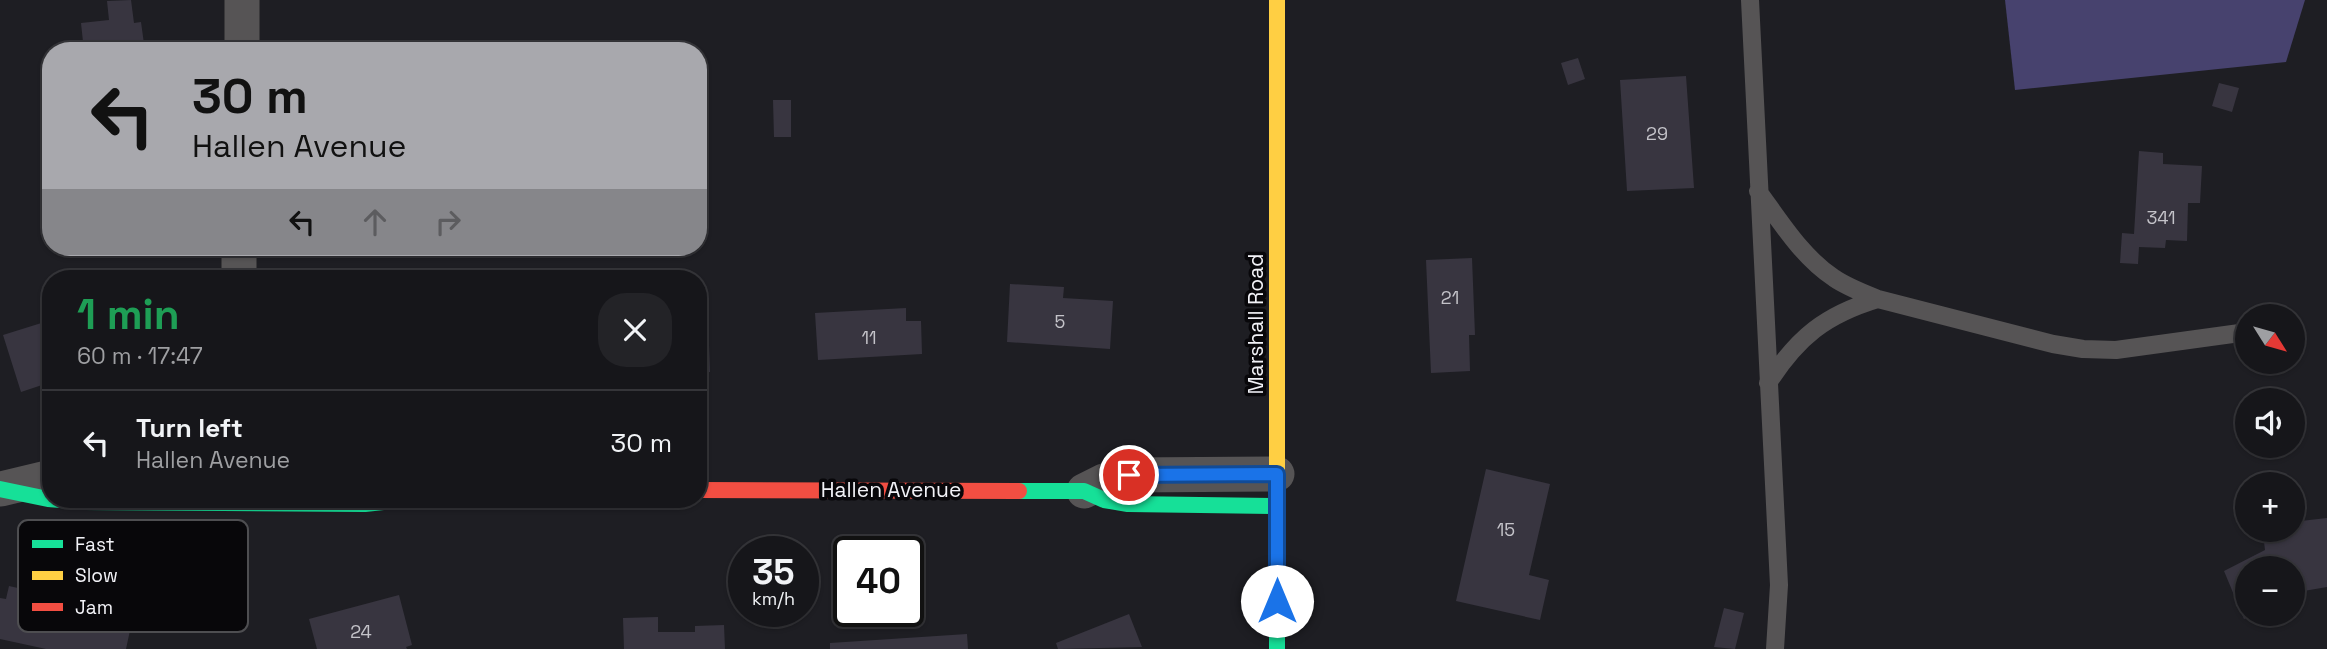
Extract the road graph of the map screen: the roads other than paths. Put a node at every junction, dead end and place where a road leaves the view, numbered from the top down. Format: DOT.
graph roads {
  1 [pos="242,0"];
  2 [pos="1277,0"];
  3 [pos="1750,0"];
  4 [pos="242,42"];
  5 [pos="1758,191"];
  6 [pos="1878,299"];
  7 [pos="2235,334"];
  8 [pos="1768,383"];
  9 [pos="42,480"];
  10 [pos="1,489"];
  11 [pos="707,490"];
  12 [pos="1277,490"];
  13 [pos="1084,491"];
  14 [pos="42,496"];
  15 [pos="1278,649"];
  16 [pos="1776,649"];
  1 -- 4 [label="street"];
  2 -- 12 [label="street, Marshall Road"];
  3 -- 5 [label="lane"];
  5 -- 6 [label="lane"];
  5 -- 8 [label="lane"];
  6 -- 7 [label="lane"];
  6 -- 8 [label="lane"];
  8 -- 16 [label="lane"];
  9 -- 10 [label="street"];
  10 -- 14 [label="street"];
  11 -- 13 [label="street, Hallen Avenue"];
  12 -- 13 [label="street, Hallen Avenue"];
  12 -- 15 [label="street, Marshall Road"];
}
